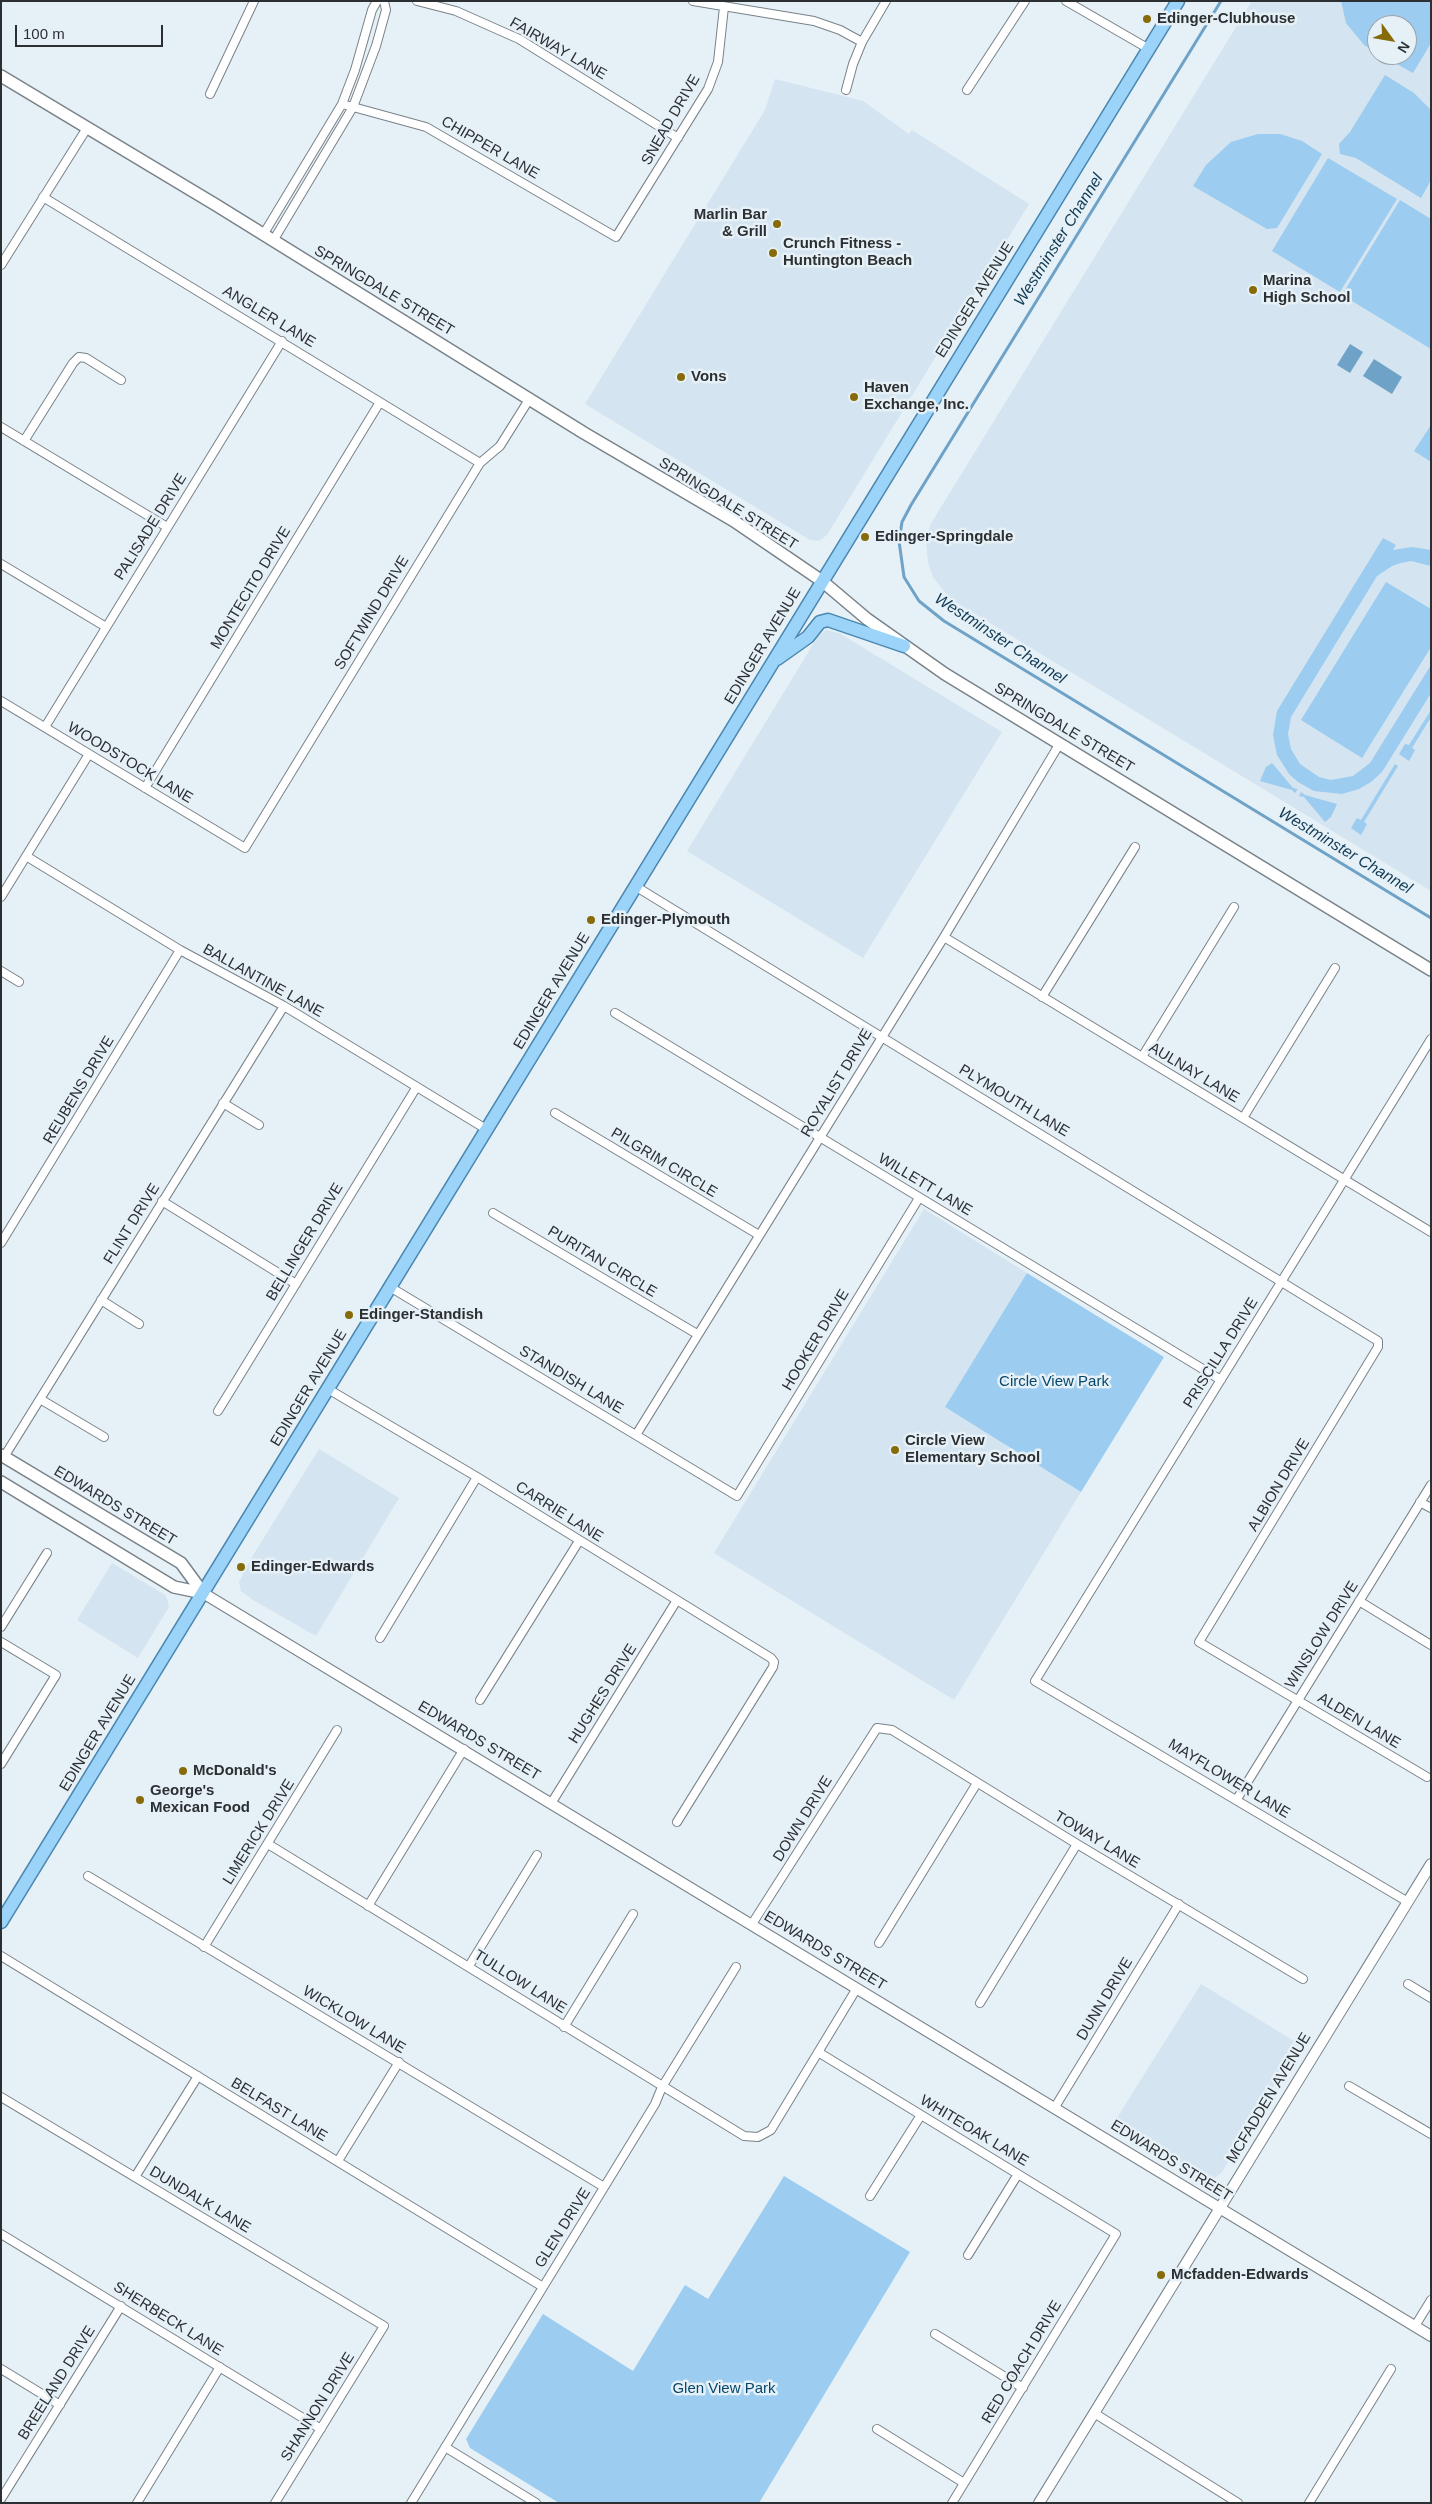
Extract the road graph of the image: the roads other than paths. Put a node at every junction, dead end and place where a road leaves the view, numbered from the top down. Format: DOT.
graph roads {
  1 [pos="254,1"];
  2 [pos="377,1"];
  3 [pos="384,1"];
  4 [pos="417,1"];
  5 [pos="693,1"];
  6 [pos="886,1"];
  7 [pos="1025,1"];
  8 [pos="1066,1"];
  9 [pos="1178,1"];
  10 [pos="724,8"];
  11 [pos="862,42"];
  12 [pos="1148,49"];
  13 [pos="1,76"];
  14 [pos="846,90"];
  15 [pos="967,90"];
  16 [pos="210,94"];
  17 [pos="342,104"];
  18 [pos="353,107"];
  19 [pos="87,128"];
  20 [pos="678,138"];
  21 [pos="43,197"];
  22 [pos="616,237"];
  23 [pos="268,238"];
  24 [pos="1,265"];
  25 [pos="282,341"];
  26 [pos="121,380"];
  27 [pos="530,398"];
  28 [pos="380,402"];
  29 [pos="1,427"];
  30 [pos="24,441"];
  31 [pos="480,464"];
  32 [pos="168,527"];
  33 [pos="1,564"];
  34 [pos="822,581"];
  35 [pos="106,627"];
  36 [pos="904,646"];
  37 [pos="771,664"];
  38 [pos="1,701"];
  39 [pos="45,727"];
  40 [pos="1060,743"];
  41 [pos="89,754"];
  42 [pos="145,788"];
  43 [pos="1135,847"];
  44 [pos="245,848"];
  45 [pos="26,856"];
  46 [pos="635,886"];
  47 [pos="1,897"];
  48 [pos="1234,908"];
  49 [pos="944,937"];
  50 [pos="180,950"];
  51 [pos="1335,968"];
  52 [pos="1431,970"];
  53 [pos="1,971"];
  54 [pos="19,982"];
  55 [pos="1042,997"];
  56 [pos="284,1006"];
  57 [pos="615,1013"];
  58 [pos="882,1036"];
  59 [pos="1431,1039"];
  60 [pos="1142,1058"];
  61 [pos="416,1088"];
  62 [pos="223,1104"];
  63 [pos="555,1114"];
  64 [pos="1243,1118"];
  65 [pos="259,1125"];
  66 [pos="486,1130"];
  67 [pos="820,1138"];
  68 [pos="1344,1180"];
  69 [pos="919,1198"];
  70 [pos="162,1200"];
  71 [pos="493,1213"];
  72 [pos="1431,1232"];
  73 [pos="759,1235"];
  74 [pos="1,1243"];
  75 [pos="1281,1281"];
  76 [pos="296,1284"];
  77 [pos="390,1287"];
  78 [pos="101,1300"];
  79 [pos="140,1324"];
  80 [pos="697,1334"];
  81 [pos="1378,1341"];
  82 [pos="1221,1380"];
  83 [pos="328,1389"];
  84 [pos="40,1399"];
  85 [pos="218,1411"];
  86 [pos="636,1435"];
  87 [pos="104,1437"];
  88 [pos="2,1456"];
  89 [pos="477,1477"];
  90 [pos="1,1482"];
  91 [pos="1431,1485"];
  92 [pos="736,1496"];
  93 [pos="1420,1502"];
  94 [pos="1431,1508"];
  95 [pos="578,1541"];
  96 [pos="47,1553"];
  97 [pos="203,1593"];
  98 [pos="677,1600"];
  99 [pos="1359,1601"];
  100 [pos="1,1627"];
  101 [pos="380,1638"];
  102 [pos="1,1642"];
  103 [pos="1200,1642"];
  104 [pos="1431,1645"];
  105 [pos="1035,1681"];
  106 [pos="480,1700"];
  107 [pos="1297,1701"];
  108 [pos="876,1728"];
  109 [pos="337,1730"];
  110 [pos="464,1749"];
  111 [pos="1,1764"];
  112 [pos="1427,1778"];
  113 [pos="977,1783"];
  114 [pos="1236,1799"];
  115 [pos="552,1802"];
  116 [pos="677,1822"];
  117 [pos="268,1844"];
  118 [pos="1077,1844"];
  119 [pos="538,1855"];
  120 [pos="1431,1864"];
  121 [pos="88,1876"];
  122 [pos="1408,1902"];
  123 [pos="1179,1904"];
  124 [pos="368,1906"];
  125 [pos="633,1914"];
  126 [pos="1,1922"];
  127 [pos="752,1924"];
  128 [pos="879,1943"];
  129 [pos="204,1947"];
  130 [pos="1,1956"];
  131 [pos="469,1966"];
  132 [pos="736,1967"];
  133 [pos="1303,1978"];
  134 [pos="1408,1984"];
  135 [pos="858,1988"];
  136 [pos="1431,1998"];
  137 [pos="980,2003"];
  138 [pos="564,2026"];
  139 [pos="818,2052"];
  140 [pos="398,2062"];
  141 [pos="198,2076"];
  142 [pos="1349,2086"];
  143 [pos="662,2087"];
  144 [pos="1,2097"];
  145 [pos="1055,2108"];
  146 [pos="921,2115"];
  147 [pos="1431,2134"];
  148 [pos="338,2161"];
  149 [pos="1018,2174"];
  150 [pos="135,2177"];
  151 [pos="604,2188"];
  152 [pos="870,2196"];
  153 [pos="1220,2208"];
  154 [pos="1,2234"];
  155 [pos="1116,2234"];
  156 [pos="968,2255"];
  157 [pos="544,2286"];
  158 [pos="1431,2300"];
  159 [pos="121,2306"];
  160 [pos="384,2326"];
  161 [pos="1415,2326"];
  162 [pos="935,2334"];
  163 [pos="1431,2336"];
  164 [pos="220,2368"];
  165 [pos="1,2369"];
  166 [pos="1391,2369"];
  167 [pos="1023,2388"];
  168 [pos="60,2405"];
  169 [pos="1094,2413"];
  170 [pos="320,2429"];
  171 [pos="877,2429"];
  172 [pos="445,2447"];
  173 [pos="964,2483"];
  174 [pos="1,2499"];
  175 [pos="137,2503"];
  176 [pos="274,2503"];
  177 [pos="410,2503"];
  178 [pos="536,2503"];
  179 [pos="952,2503"];
  180 [pos="1039,2503"];
  181 [pos="1238,2503"];
  182 [pos="1309,2503"];
  1 -- 16 [label="street"];
  2 -- 17 [label="street"];
  3 -- 18 [label="street"];
  4 -- 20 [label="street, FAIRWAY LANE"];
  5 -- 10 [label="street"];
  6 -- 11 [label="street"];
  7 -- 15 [label="street"];
  8 -- 12 [label="street"];
  9 -- 12 [label="main road, EDINGER AVENUE"];
  10 -- 11 [label="street"];
  10 -- 20 [label="street, SNEAD DRIVE"];
  11 -- 14 [label="street"];
  12 -- 34 [label="main road, EDINGER AVENUE"];
  13 -- 19 [label="main road, SPRINGDALE STREET"];
  17 -- 18 [label="street, CHIPPER LANE"];
  17 -- 23 [label="street"];
  18 -- 22 [label="street, CHIPPER LANE"];
  18 -- 23 [label="street"];
  19 -- 21 [label="street"];
  19 -- 23 [label="main road, SPRINGDALE STREET"];
  20 -- 22 [label="street, SNEAD DRIVE"];
  21 -- 24 [label="street"];
  21 -- 25 [label="street, ANGLER LANE"];
  23 -- 27 [label="main road, SPRINGDALE STREET"];
  25 -- 28 [label="street, ANGLER LANE"];
  25 -- 32 [label="street, PALISADE DRIVE"];
  26 -- 30 [label="street"];
  27 -- 31 [label="street, SOFTWIND DRIVE"];
  27 -- 34 [label="main road, SPRINGDALE STREET"];
  28 -- 31 [label="street, ANGLER LANE"];
  28 -- 42 [label="street, MONTECITO DRIVE"];
  29 -- 30 [label="street"];
  30 -- 32 [label="street"];
  31 -- 44 [label="street, SOFTWIND DRIVE"];
  32 -- 35 [label="street, PALISADE DRIVE"];
  33 -- 35 [label="street"];
  34 -- 36 [label="main road, SPRINGDALE STREET"];
  34 -- 37 [label="main road, EDINGER AVENUE"];
  35 -- 39 [label="street, PALISADE DRIVE"];
  36 -- 37 [label="main road"];
  36 -- 40 [label="main road, SPRINGDALE STREET"];
  37 -- 46 [label="main road, EDINGER AVENUE"];
  38 -- 39 [label="street, WOODSTOCK LANE"];
  39 -- 41 [label="street, WOODSTOCK LANE"];
  40 -- 49 [label="street, ROYALIST DRIVE"];
  40 -- 52 [label="main road, SPRINGDALE STREET"];
  41 -- 42 [label="street, WOODSTOCK LANE"];
  41 -- 45 [label="street"];
  42 -- 44 [label="street, WOODSTOCK LANE"];
  43 -- 55 [label="street"];
  45 -- 47 [label="street"];
  45 -- 50 [label="street, BALLANTINE LANE"];
  46 -- 58 [label="street, PLYMOUTH LANE"];
  46 -- 66 [label="main road, EDINGER AVENUE"];
  48 -- 60 [label="street"];
  49 -- 55 [label="street, AULNAY LANE"];
  49 -- 58 [label="street, ROYALIST DRIVE"];
  50 -- 56 [label="street, BALLANTINE LANE"];
  50 -- 74 [label="street, REUBENS DRIVE"];
  51 -- 64 [label="street"];
  53 -- 54 [label="street"];
  55 -- 60 [label="street, AULNAY LANE"];
  56 -- 61 [label="street, BALLANTINE LANE"];
  56 -- 62 [label="street, FLINT DRIVE"];
  57 -- 67 [label="street, WILLETT LANE"];
  58 -- 67 [label="street, ROYALIST DRIVE"];
  58 -- 75 [label="street, PLYMOUTH LANE"];
  59 -- 68 [label="street, PRISCILLA DRIVE"];
  60 -- 64 [label="street, AULNAY LANE"];
  61 -- 66 [label="street, BALLANTINE LANE"];
  61 -- 76 [label="street, BELLINGER DRIVE"];
  62 -- 65 [label="street"];
  62 -- 70 [label="street, FLINT DRIVE"];
  63 -- 73 [label="street, PILGRIM CIRCLE"];
  64 -- 68 [label="street, AULNAY LANE"];
  66 -- 77 [label="main road, EDINGER AVENUE"];
  67 -- 69 [label="street, WILLETT LANE"];
  67 -- 73 [label="street, ROYALIST DRIVE"];
  68 -- 72 [label="street, AULNAY LANE"];
  68 -- 75 [label="street, PRISCILLA DRIVE"];
  69 -- 82 [label="street, WILLETT LANE"];
  69 -- 92 [label="street, HOOKER DRIVE"];
  70 -- 76 [label="street"];
  70 -- 78 [label="street, FLINT DRIVE"];
  71 -- 80 [label="street, PURITAN CIRCLE"];
  73 -- 80 [label="street, ROYALIST DRIVE"];
  75 -- 81 [label="street, PLYMOUTH LANE"];
  75 -- 82 [label="street, PRISCILLA DRIVE"];
  76 -- 85 [label="street, BELLINGER DRIVE"];
  77 -- 83 [label="main road, EDINGER AVENUE"];
  77 -- 86 [label="street, STANDISH LANE"];
  78 -- 79 [label="street"];
  78 -- 84 [label="street, FLINT DRIVE"];
  80 -- 86 [label="street, ROYALIST DRIVE"];
  81 -- 103 [label="street, ALBION DRIVE"];
  82 -- 105 [label="street, PRISCILLA DRIVE"];
  83 -- 89 [label="street, CARRIE LANE"];
  83 -- 97 [label="main road, EDINGER AVENUE"];
  84 -- 87 [label="street"];
  84 -- 88 [label="street, FLINT DRIVE"];
  86 -- 92 [label="street, STANDISH LANE"];
  88 -- 97 [label="main road, EDWARDS STREET"];
  89 -- 95 [label="street, CARRIE LANE"];
  89 -- 101 [label="street"];
  90 -- 97 [label="main road, EDWARDS STREET"];
  91 -- 93 [label="street, WINSLOW DRIVE"];
  93 -- 94 [label="street"];
  93 -- 99 [label="street, WINSLOW DRIVE"];
  95 -- 98 [label="street, CARRIE LANE"];
  95 -- 106 [label="street"];
  96 -- 100 [label="street"];
  97 -- 110 [label="street, EDWARDS STREET"];
  97 -- 126 [label="main road, EDINGER AVENUE"];
  98 -- 115 [label="street, HUGHES DRIVE"];
  98 -- 116 [label="street, CARRIE LANE"];
  99 -- 104 [label="street"];
  99 -- 107 [label="street, WINSLOW DRIVE"];
  102 -- 111 [label="street"];
  103 -- 107 [label="street, ALDEN LANE"];
  105 -- 114 [label="street, MAYFLOWER LANE"];
  107 -- 112 [label="street, ALDEN LANE"];
  107 -- 114 [label="street, WINSLOW DRIVE"];
  108 -- 113 [label="street, TOWAY LANE"];
  108 -- 127 [label="street, DOWN DRIVE"];
  109 -- 117 [label="street, LIMERICK DRIVE"];
  110 -- 115 [label="street, EDWARDS STREET"];
  110 -- 124 [label="street"];
  113 -- 118 [label="street, TOWAY LANE"];
  113 -- 128 [label="street"];
  114 -- 122 [label="street, MAYFLOWER LANE"];
  115 -- 127 [label="street, EDWARDS STREET"];
  117 -- 124 [label="street, TULLOW LANE"];
  117 -- 129 [label="street, LIMERICK DRIVE"];
  118 -- 123 [label="street, TOWAY LANE"];
  118 -- 137 [label="street"];
  119 -- 131 [label="street"];
  120 -- 122 [label="street, MCFADDEN AVENUE"];
  121 -- 129 [label="street, WICKLOW LANE"];
  122 -- 153 [label="street, MCFADDEN AVENUE"];
  123 -- 133 [label="street, TOWAY LANE"];
  123 -- 145 [label="street, DUNN DRIVE"];
  124 -- 131 [label="street, TULLOW LANE"];
  125 -- 138 [label="street"];
  127 -- 135 [label="street, EDWARDS STREET"];
  129 -- 140 [label="street, WICKLOW LANE"];
  130 -- 141 [label="street, BELFAST LANE"];
  131 -- 138 [label="street, TULLOW LANE"];
  132 -- 143 [label="street, GLEN DRIVE"];
  134 -- 136 [label="street"];
  135 -- 139 [label="street"];
  135 -- 145 [label="street, EDWARDS STREET"];
  138 -- 143 [label="street, TULLOW LANE"];
  139 -- 143 [label="street, TULLOW LANE"];
  139 -- 146 [label="street, WHITEOAK LANE"];
  140 -- 148 [label="street"];
  140 -- 151 [label="street, WICKLOW LANE"];
  141 -- 148 [label="street, BELFAST LANE"];
  141 -- 150 [label="street"];
  142 -- 147 [label="street"];
  143 -- 151 [label="street, GLEN DRIVE"];
  144 -- 150 [label="street, DUNDALK LANE"];
  145 -- 153 [label="street, EDWARDS STREET"];
  146 -- 149 [label="street, WHITEOAK LANE"];
  146 -- 152 [label="street"];
  148 -- 157 [label="street, BELFAST LANE"];
  149 -- 155 [label="street, WHITEOAK LANE"];
  149 -- 156 [label="street"];
  150 -- 160 [label="street, DUNDALK LANE"];
  151 -- 157 [label="street, GLEN DRIVE"];
  153 -- 161 [label="street, EDWARDS STREET"];
  153 -- 169 [label="street, MCFADDEN AVENUE"];
  154 -- 159 [label="street, SHERBECK LANE"];
  155 -- 167 [label="street, RED COACH DRIVE"];
  157 -- 172 [label="street, GLEN DRIVE"];
  158 -- 161 [label="street"];
  159 -- 164 [label="street, SHERBECK LANE"];
  159 -- 168 [label="street, BREELAND DRIVE"];
  160 -- 170 [label="street, SHANNON DRIVE"];
  161 -- 163 [label="street, EDWARDS STREET"];
  162 -- 167 [label="street"];
  164 -- 170 [label="street, SHERBECK LANE"];
  164 -- 175 [label="street"];
  165 -- 168 [label="street"];
  166 -- 182 [label="street"];
  167 -- 173 [label="street, RED COACH DRIVE"];
  168 -- 174 [label="street, BREELAND DRIVE"];
  169 -- 180 [label="street, MCFADDEN AVENUE"];
  169 -- 181 [label="street"];
  170 -- 176 [label="street, SHANNON DRIVE"];
  171 -- 173 [label="street"];
  172 -- 177 [label="street, GLEN DRIVE"];
  172 -- 178 [label="street"];
  173 -- 179 [label="street, RED COACH DRIVE"];
}
